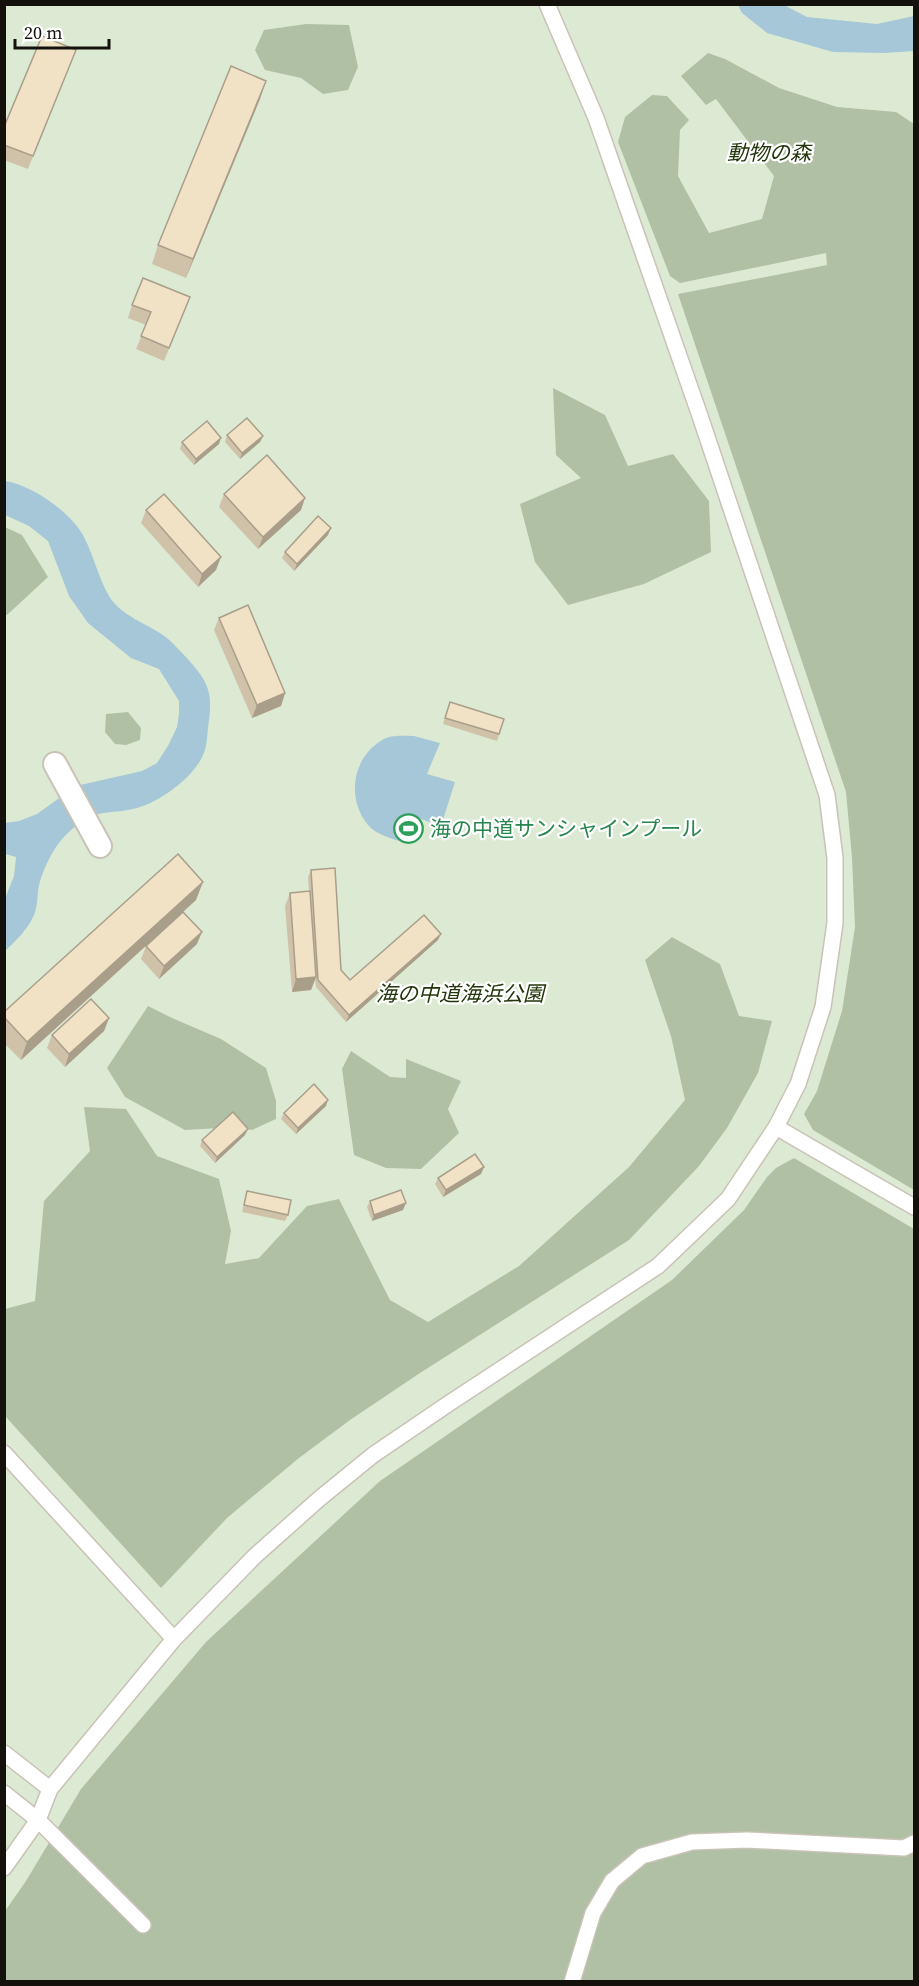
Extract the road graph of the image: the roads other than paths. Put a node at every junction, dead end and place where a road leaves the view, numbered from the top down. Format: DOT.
graph roads {
  1 [pos="547,4"];
  2 [pos="60,772"];
  3 [pos="96,838"];
  4 [pos="776,1127"];
  5 [pos="915,1207"];
  6 [pos="4,1453"];
  7 [pos="174,1639"];
  8 [pos="4,1753"];
  9 [pos="50,1789"];
  10 [pos="4,1793"];
  11 [pos="38,1820"];
  12 [pos="915,1843"];
  13 [pos="4,1868"];
  14 [pos="142,1925"];
  15 [pos="572,1982"];
  1 -- 4 [label="lane"];
  2 -- 3 [label="street"];
  4 -- 5 [label="lane"];
  4 -- 7 [label="lane"];
  6 -- 7 [label="lane"];
  7 -- 9 [label="lane"];
  8 -- 9 [label="lane"];
  9 -- 11 [label="lane"];
  10 -- 11 [label="lane"];
  11 -- 13 [label="lane"];
  11 -- 14 [label="lane"];
  12 -- 15 [label="lane"];
}
